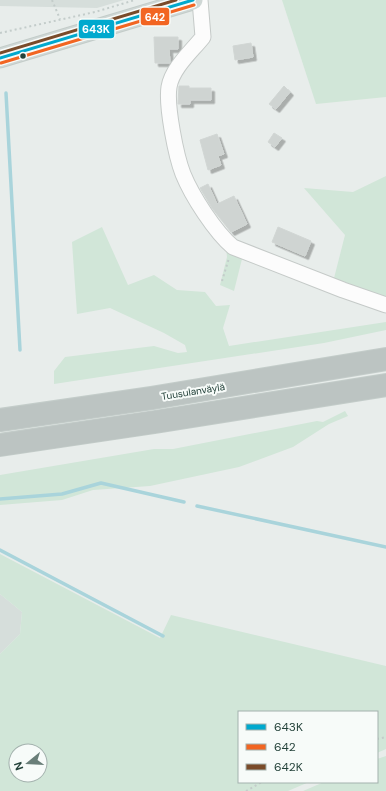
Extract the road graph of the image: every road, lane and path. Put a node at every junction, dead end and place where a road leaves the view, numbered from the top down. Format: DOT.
graph roads {
  1 [pos="52,0"];
  2 [pos="135,0"];
  3 [pos="193,0"];
  4 [pos="200,0"];
  5 [pos="60,20"];
  6 [pos="0,33"];
  7 [pos="0,58"];
  8 [pos="233,247"];
  9 [pos="222,281"];
  10 [pos="386,305"];
  11 [pos="386,358"];
  12 [pos="386,385"];
  13 [pos="0,420"];
  14 [pos="0,445"];
  15 [pos="260,783"];
  16 [pos="246,791"];
  1 -- 5 [label="path"];
  2 -- 5 [label="path"];
  3 -- 7 [label="main road"];
  4 -- 8 [label="lane"];
  5 -- 6 [label="path"];
  8 -- 9 [label="path"];
  8 -- 10 [label="lane"];
  11 -- 13 [label="highway, Tuusulanväylä"];
  12 -- 14 [label="highway"];
  15 -- 16 [label="path"];
}
